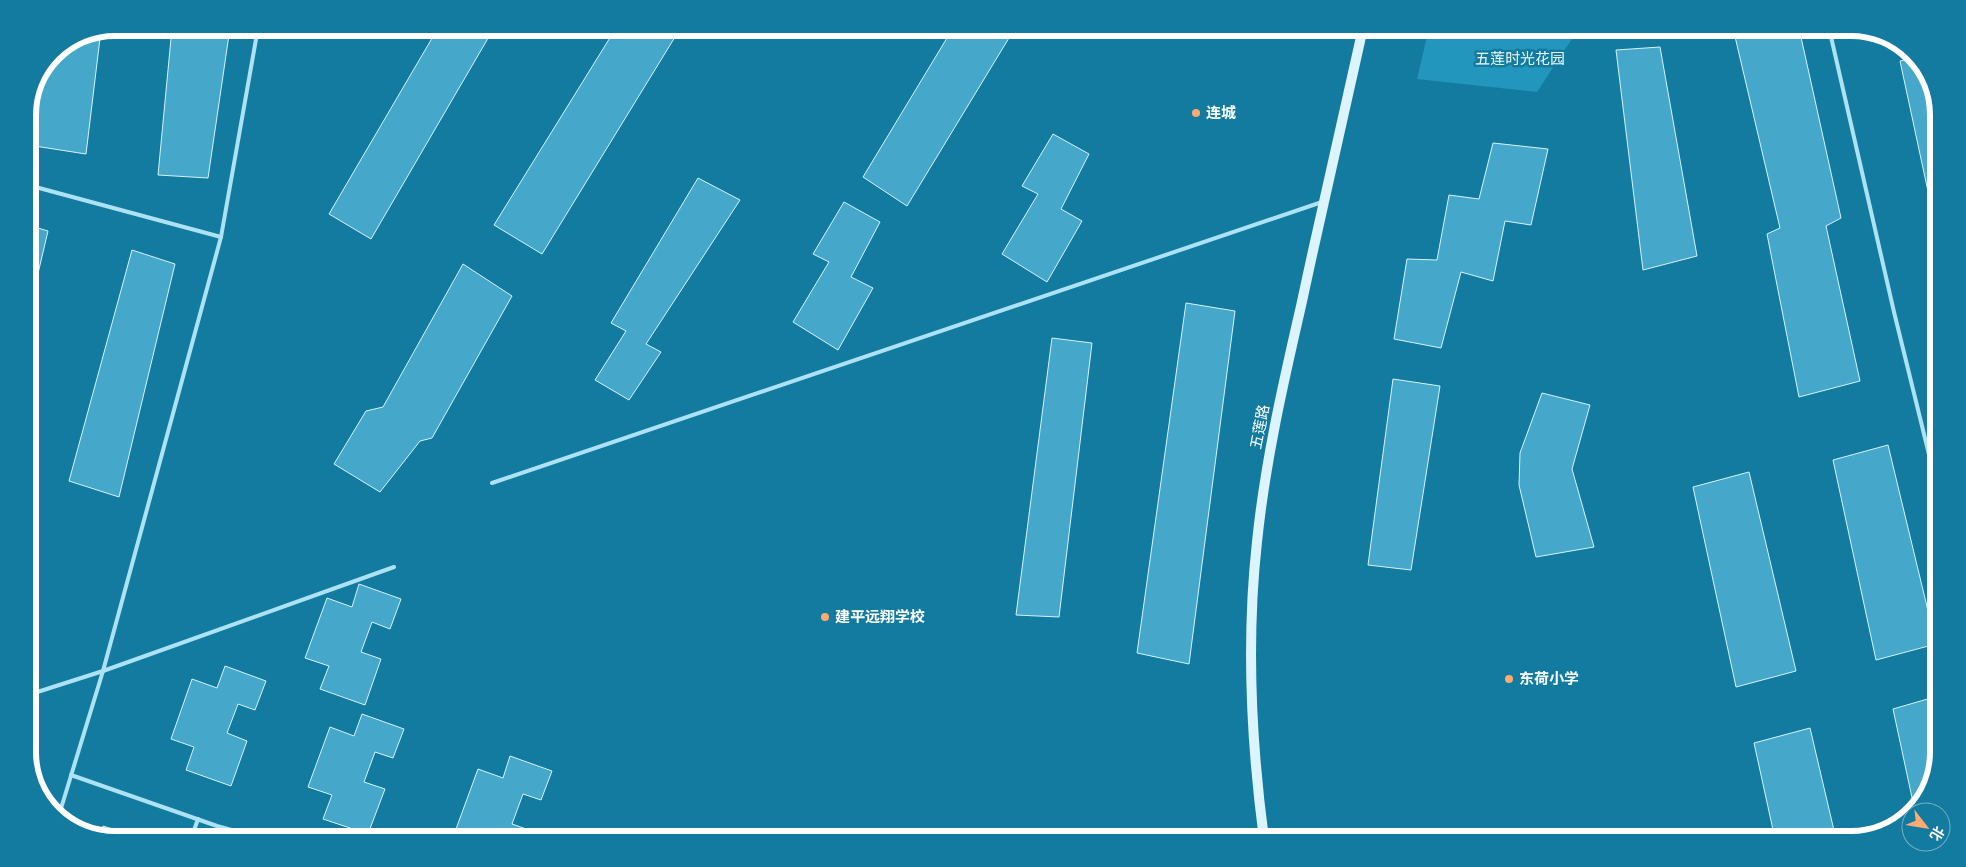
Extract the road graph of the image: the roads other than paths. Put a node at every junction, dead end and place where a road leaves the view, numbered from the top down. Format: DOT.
graph roads {
  1 [pos="257,36"];
  2 [pos="1361,36"];
  3 [pos="1831,36"];
  4 [pos="36,187"];
  5 [pos="1324,201"];
  6 [pos="220,237"];
  7 [pos="1930,458"];
  8 [pos="492,484"];
  9 [pos="394,567"];
  10 [pos="103,671"];
  11 [pos="36,692"];
  12 [pos="71,775"];
  13 [pos="61,808"];
  14 [pos="198,820"];
  15 [pos="194,831"];
  16 [pos="234,831"];
  17 [pos="1263,831"];
  1 -- 6 [label="lane"];
  2 -- 5 [label="street, 五莲路"];
  3 -- 7 [label="lane"];
  4 -- 6 [label="lane"];
  5 -- 8 [label="lane"];
  5 -- 17 [label="street, 五莲路"];
  6 -- 10 [label="lane"];
  9 -- 10 [label="lane"];
  10 -- 11 [label="lane"];
  10 -- 12 [label="lane"];
  12 -- 13 [label="lane"];
  12 -- 14 [label="lane"];
  14 -- 15 [label="lane"];
  14 -- 16 [label="lane"];
}
